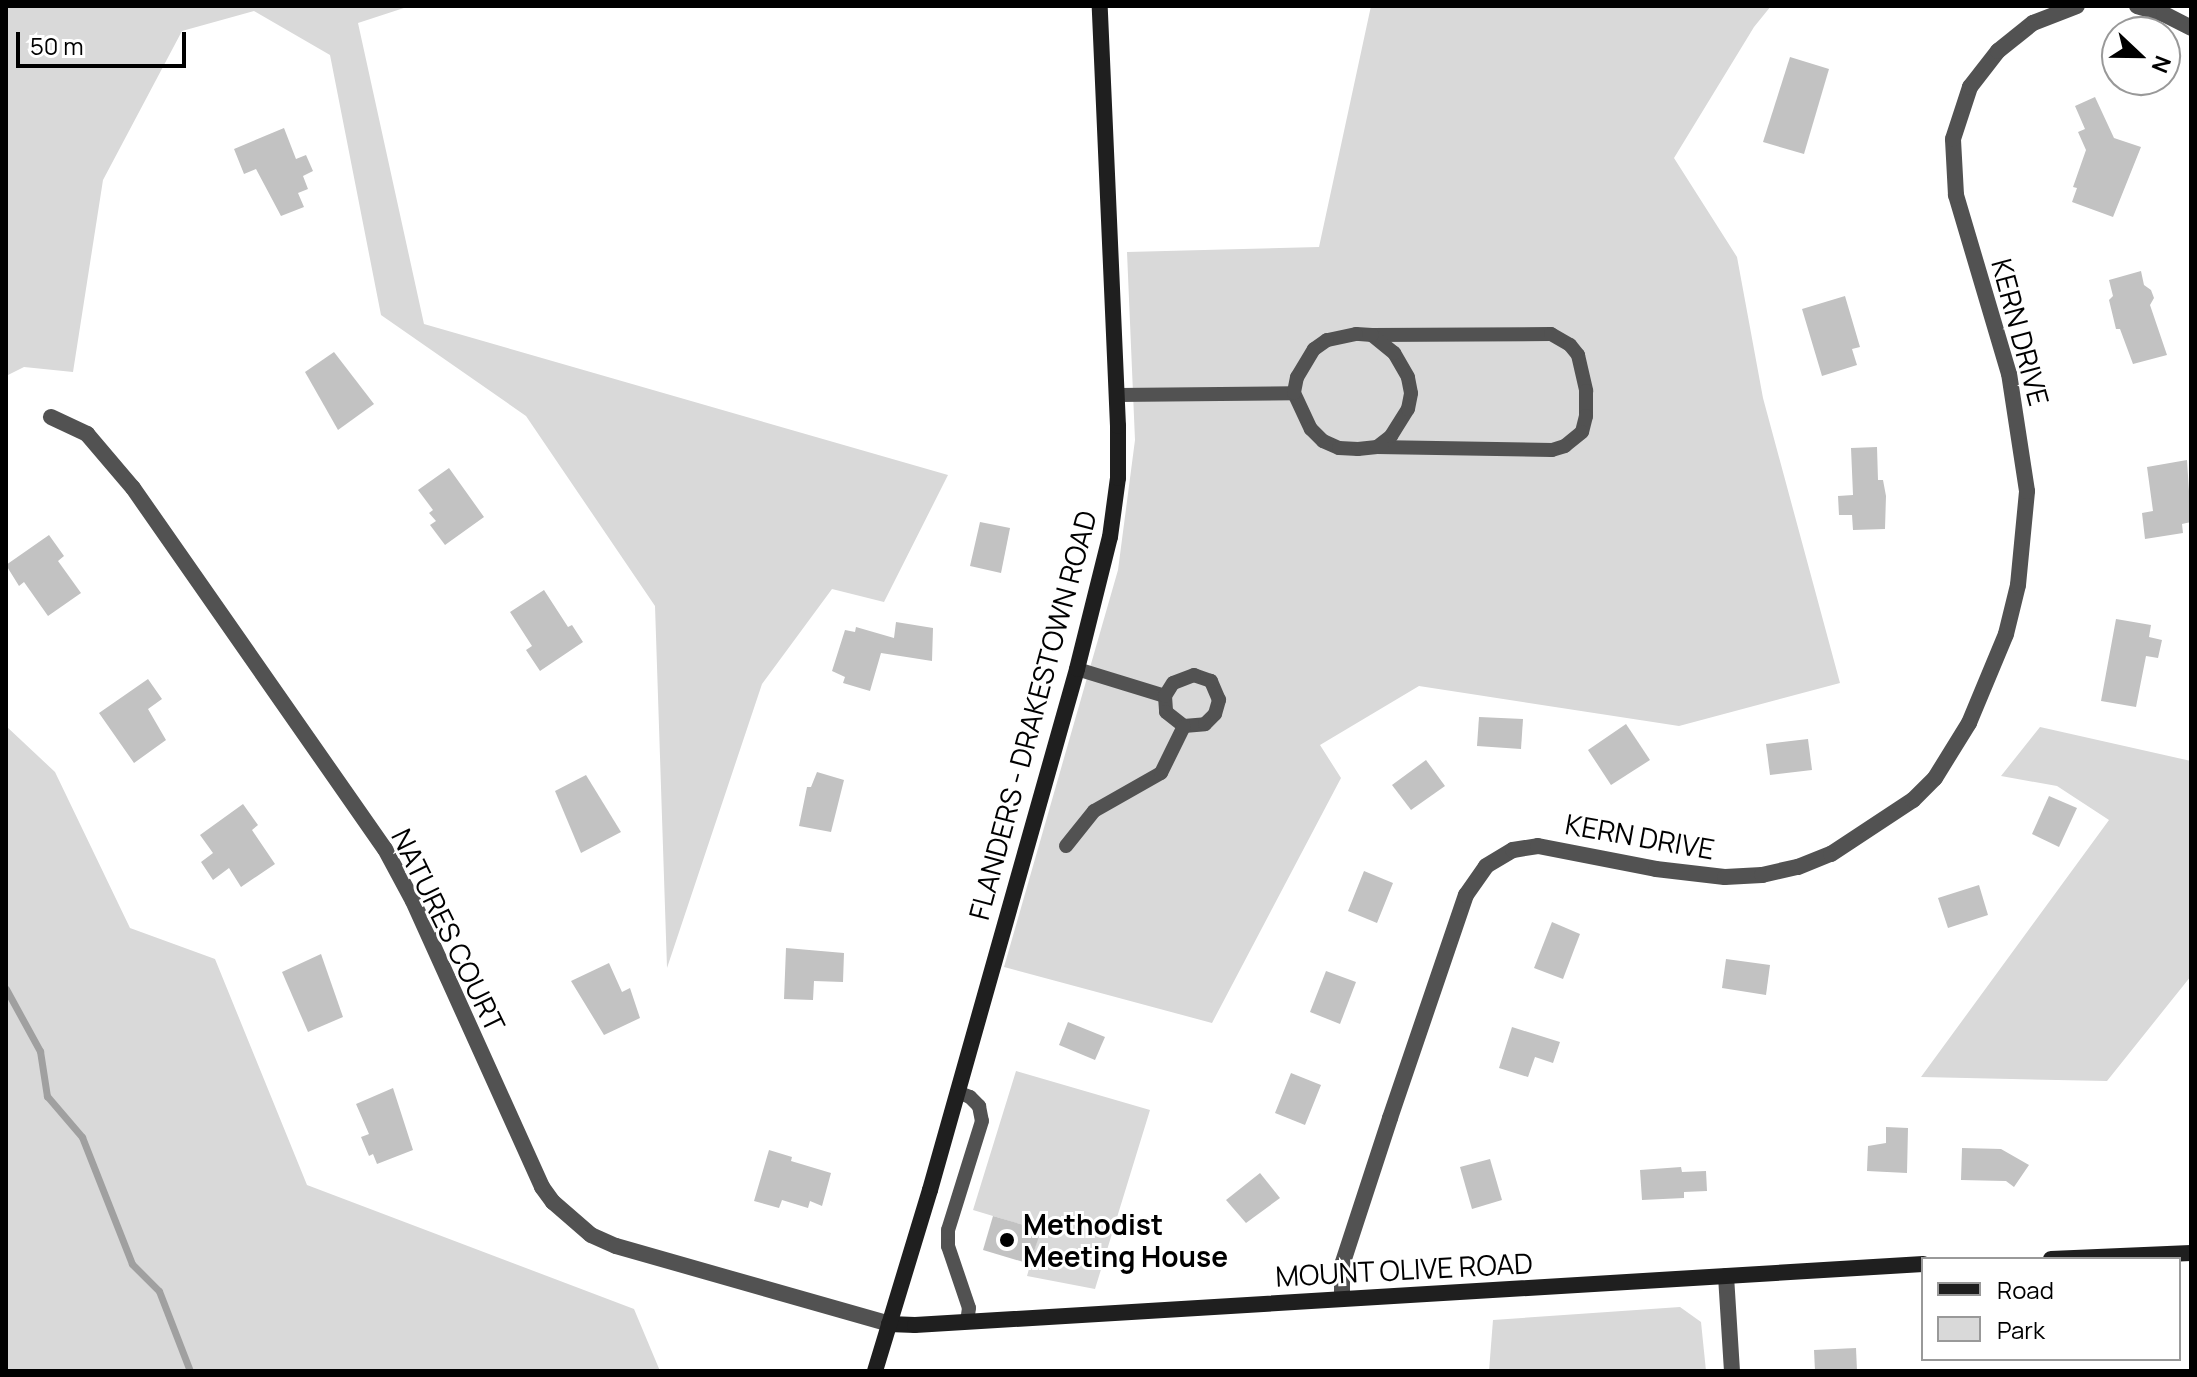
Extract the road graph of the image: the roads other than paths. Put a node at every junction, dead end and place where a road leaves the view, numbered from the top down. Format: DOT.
graph roads {
  1 [pos="1100,6"];
  2 [pos="2077,6"];
  3 [pos="2137,6"];
  4 [pos="2191,28"];
  5 [pos="1372,335"];
  6 [pos="1294,393"];
  7 [pos="1117,395"];
  8 [pos="51,417"];
  9 [pos="1377,447"];
  10 [pos="1077,669"];
  11 [pos="1165,696"];
  12 [pos="1184,726"];
  13 [pos="1066,846"];
  14 [pos="957,1092"];
  15 [pos="2191,1253"];
  16 [pos="2098,1257"];
  17 [pos="1921,1264"];
  18 [pos="1726,1276"];
  19 [pos="1342,1298"];
  20 [pos="967,1322"];
  21 [pos="889,1324"];
  22 [pos="875,1371"];
  23 [pos="1732,1371"];
  1 -- 7 [label="street, FLANDERS - DRAKESTOWN ROAD"];
  2 -- 19 [label="street, KERN DRIVE"];
  3 -- 4 [label="street"];
  5 -- 6 [label="lane"];
  5 -- 9 [label="lane"];
  5 -- 9 [label="lane"];
  6 -- 7 [label="lane"];
  6 -- 9 [label="lane"];
  7 -- 10 [label="street, FLANDERS - DRAKESTOWN ROAD"];
  8 -- 21 [label="street, NATURES COURT"];
  10 -- 11 [label="lane"];
  10 -- 14 [label="street, FLANDERS - DRAKESTOWN ROAD"];
  11 -- 12 [label="lane"];
  11 -- 12 [label="lane"];
  12 -- 13 [label="lane"];
  14 -- 20 [label="lane"];
  14 -- 21 [label="street, FLANDERS - DRAKESTOWN ROAD"];
  15 -- 16 [label="street"];
  17 -- 18 [label="street, MOUNT OLIVE ROAD"];
  18 -- 19 [label="street, MOUNT OLIVE ROAD"];
  18 -- 23 [label="street"];
  19 -- 20 [label="street, MOUNT OLIVE ROAD"];
  20 -- 21 [label="street, MOUNT OLIVE ROAD"];
  21 -- 22 [label="street, FLANDERS - DRAKESTOWN ROAD"];
}
